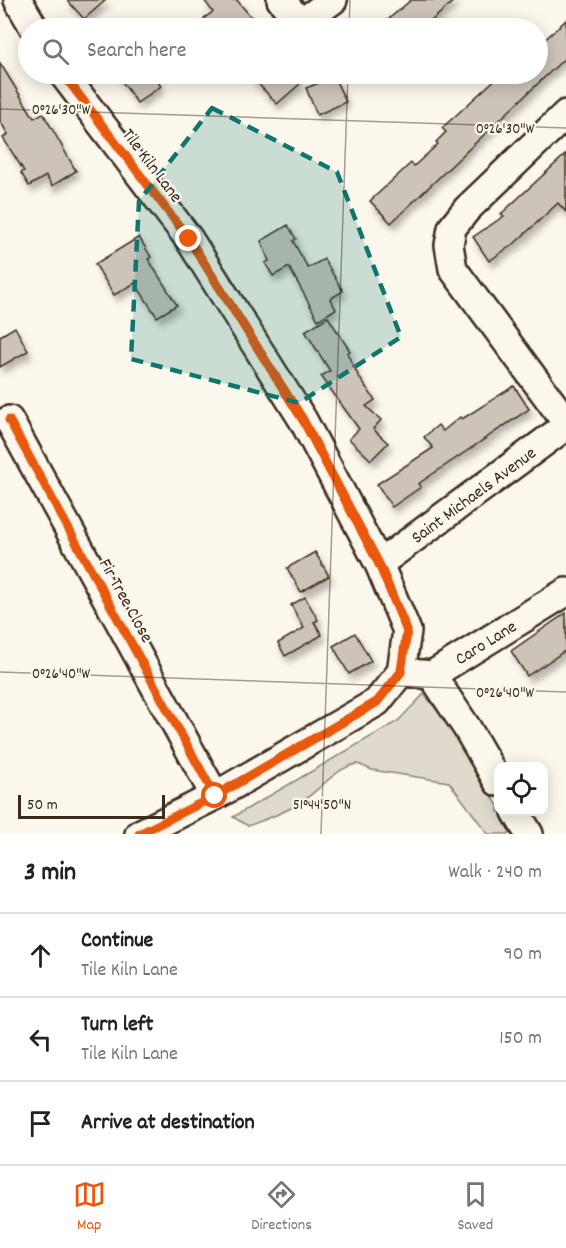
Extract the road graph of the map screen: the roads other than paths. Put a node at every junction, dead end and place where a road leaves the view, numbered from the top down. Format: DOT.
graph roads {
  1 [pos="18,0"];
  2 [pos="281,0"];
  3 [pos="333,0"];
  4 [pos="28,18"];
  5 [pos="296,18"];
  6 [pos="312,18"];
  7 [pos="71,84"];
  8 [pos="566,114"];
  9 [pos="9,420"];
  10 [pos="566,424"];
  11 [pos="379,564"];
  12 [pos="566,592"];
  13 [pos="401,672"];
  14 [pos="432,675"];
  15 [pos="494,775"];
  16 [pos="215,796"];
  17 [pos="518,816"];
  18 [pos="139,834"];
  19 [pos="529,834"];
  1 -- 4 [label="street"];
  2 -- 5 [label="street"];
  3 -- 6 [label="street"];
  7 -- 11 [label="street, Tile Kiln Lane"];
  8 -- 10 [label="street"];
  9 -- 16 [label="street, Fir Tree Close"];
  10 -- 11 [label="street, Saint Michaels Avenue"];
  11 -- 13 [label="street, Tile Kiln Lane"];
  12 -- 14 [label="street, Caro Lane"];
  13 -- 14 [label="street"];
  13 -- 16 [label="street"];
  14 -- 15 [label="street"];
  16 -- 18 [label="street"];
  17 -- 19 [label="street"];
}
